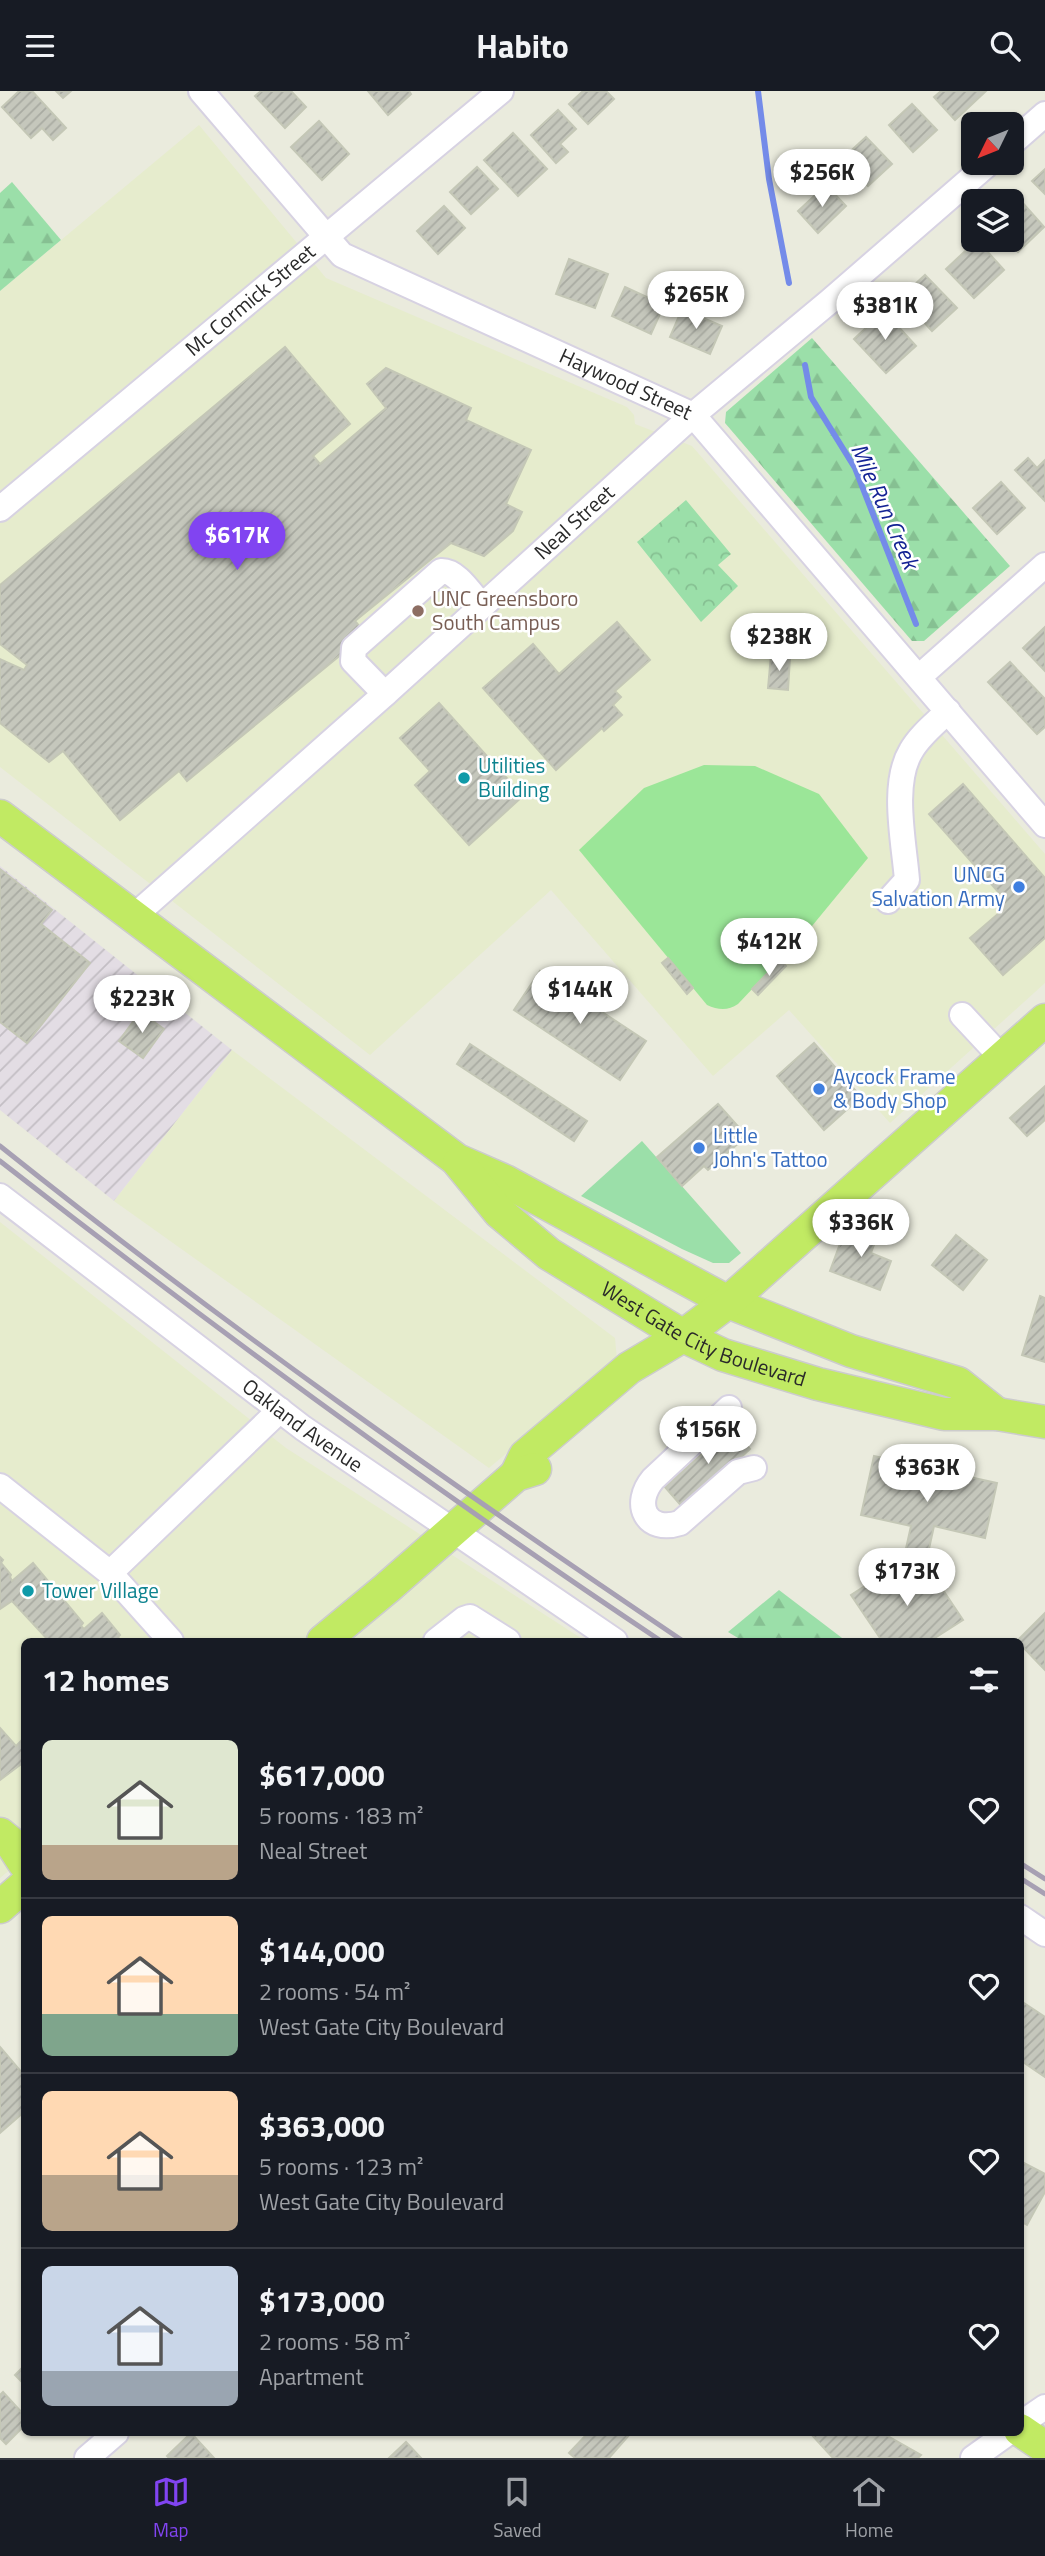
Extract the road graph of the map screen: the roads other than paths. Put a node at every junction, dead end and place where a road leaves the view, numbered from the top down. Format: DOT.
graph roads {
  1 [pos="201,91"];
  2 [pos="501,91"];
  3 [pos="1045,114"];
  4 [pos="1024,132"];
  5 [pos="975,175"];
  6 [pos="326,237"];
  7 [pos="692,415"];
  8 [pos="0,509"];
  9 [pos="1045,565"];
  10 [pos="482,606"];
  11 [pos="919,677"];
  12 [pos="385,694"];
  13 [pos="948,711"];
  14 [pos="0,816"];
  15 [pos="1045,825"];
  16 [pos="888,901"];
  17 [pos="133,917"];
  18 [pos="962,1015"];
  19 [pos="1045,1020"];
  20 [pos="1002,1058"];
  21 [pos="457,1160"];
  22 [pos="0,1196"];
  23 [pos="728,1302"];
  24 [pos="683,1336"];
  25 [pos="729,1408"];
  26 [pos="280,1411"];
  27 [pos="997,1414"];
  28 [pos="1045,1422"];
  29 [pos="754,1468"];
  30 [pos="0,1486"];
  31 [pos="452,1531"];
  32 [pos="110,1573"];
  33 [pos="168,1638"];
  34 [pos="327,1638"];
  35 [pos="440,1638"];
  36 [pos="503,1638"];
  37 [pos="611,1638"];
  38 [pos="0,1834"];
  39 [pos="21,1858"];
  40 [pos="0,1872"];
  41 [pos="21,1876"];
  42 [pos="21,1889"];
  43 [pos="0,1907"];
  44 [pos="1024,1920"];
  45 [pos="1045,1934"];
  46 [pos="1045,2407"];
  47 [pos="1024,2421"];
  48 [pos="1024,2433"];
  49 [pos="113,2436"];
  50 [pos="1004,2436"];
  51 [pos="1045,2447"];
  52 [pos="87,2458"];
  53 [pos="973,2458"];
  1 -- 6 [label="street, Haywood Street"];
  2 -- 6 [label="street, Mc Cormick Street"];
  3 -- 4 [label="street"];
  5 -- 7 [label="street, Neal Street"];
  6 -- 7 [label="street, Haywood Street"];
  6 -- 8 [label="street, Mc Cormick Street"];
  7 -- 10 [label="street, Neal Street"];
  7 -- 11 [label="street, Haywood Street"];
  9 -- 11 [label="street"];
  10 -- 12 [label="street, Neal Street"];
  10 -- 12 [label="street"];
  11 -- 13 [label="street, Haywood Street"];
  12 -- 17 [label="street, Neal Street"];
  13 -- 15 [label="street, Haywood Street"];
  13 -- 16 [label="street"];
  14 -- 17 [label="main road, West Gate City Boulevard"];
  17 -- 21 [label="main road, West Gate City Boulevard"];
  18 -- 20 [label="street"];
  19 -- 20 [label="main road"];
  20 -- 23 [label="main road"];
  21 -- 23 [label="main road, West Gate City Boulevard"];
  21 -- 24 [label="main road, West Gate City Boulevard"];
  22 -- 26 [label="street, Oakland Avenue"];
  23 -- 24 [label="main road"];
  23 -- 27 [label="main road, West Gate City Boulevard"];
  24 -- 27 [label="main road, West Gate City Boulevard"];
  24 -- 31 [label="main road"];
  25 -- 29 [label="street"];
  26 -- 31 [label="street, Oakland Avenue"];
  26 -- 32 [label="street"];
  27 -- 28 [label="main road, West Gate City Boulevard"];
  30 -- 32 [label="street"];
  31 -- 34 [label="main road"];
  31 -- 37 [label="street, Oakland Avenue"];
  32 -- 33 [label="street"];
  35 -- 36 [label="street"];
  38 -- 39 [label="main road"];
  40 -- 41 [label="main road"];
  42 -- 43 [label="main road"];
  44 -- 45 [label="street"];
  46 -- 47 [label="street"];
  48 -- 51 [label="main road"];
  49 -- 52 [label="street"];
  50 -- 53 [label="street"];
}
